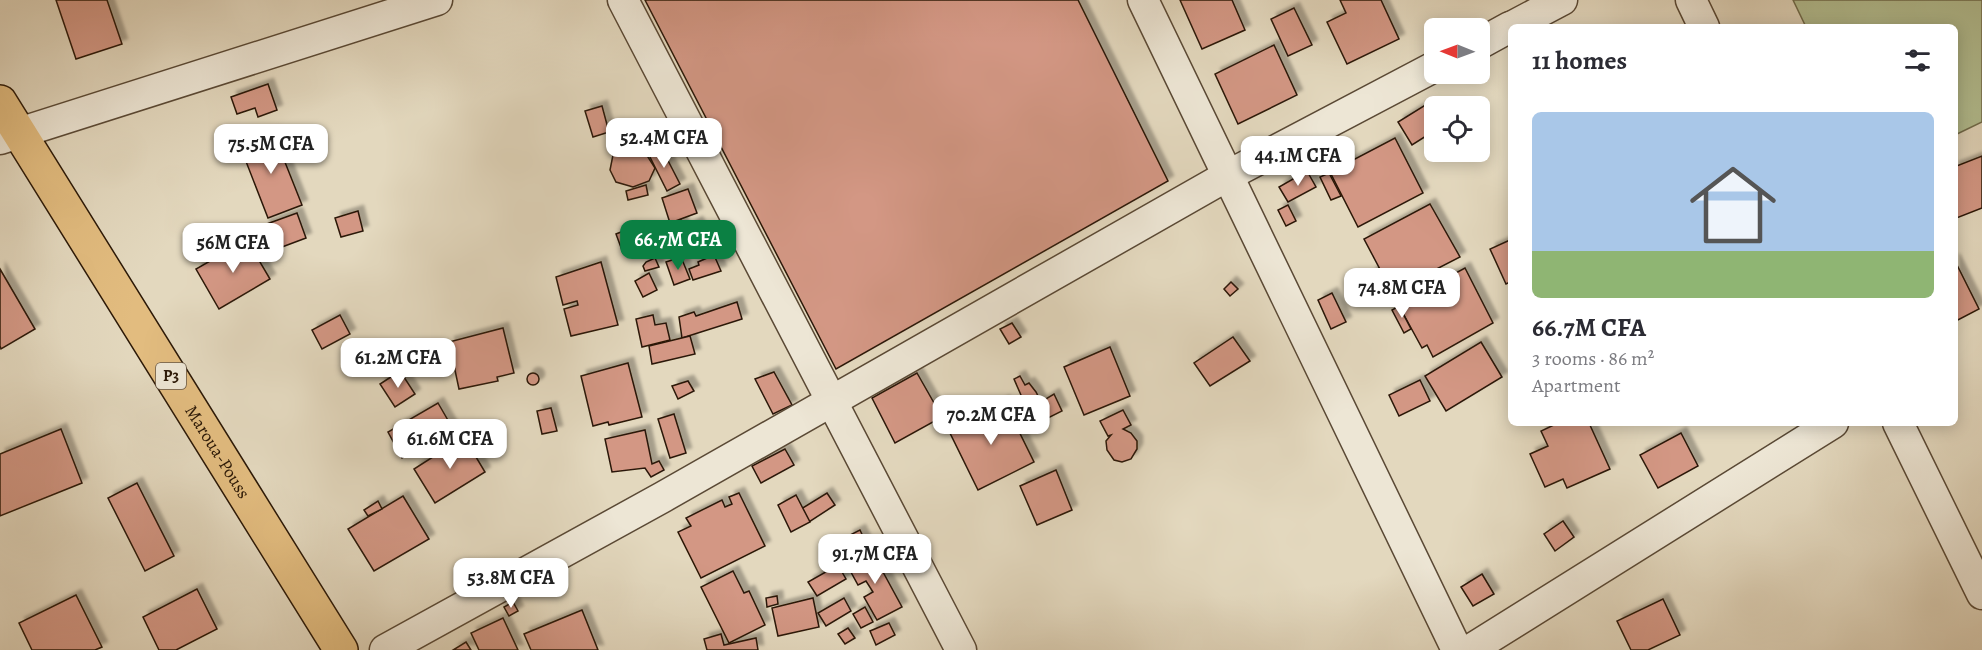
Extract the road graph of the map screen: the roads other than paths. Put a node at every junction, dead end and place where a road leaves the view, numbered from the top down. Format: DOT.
graph roads {
  1 [pos="436,0"];
  2 [pos="623,0"];
  3 [pos="1143,0"];
  4 [pos="1562,0"];
  5 [pos="1691,0"];
  6 [pos="1517,24"];
  7 [pos="1703,24"];
  8 [pos="1508,29"];
  9 [pos="1490,38"];
  10 [pos="1424,72"];
  11 [pos="0,102"];
  12 [pos="10,137"];
  13 [pos="1227,176"];
  14 [pos="831,403"];
  15 [pos="1828,426"];
  16 [pos="1899,426"];
  17 [pos="1982,594"];
  18 [pos="341,650"];
  19 [pos="386,650"];
  20 [pos="961,650"];
  21 [pos="1457,650"];
  22 [pos="1470,650"];
  1 -- 12 [label="street"];
  2 -- 14 [label="street"];
  3 -- 13 [label="street"];
  4 -- 6 [label="street"];
  5 -- 7 [label="street"];
  8 -- 9 [label="street"];
  10 -- 13 [label="street"];
  11 -- 12 [label="main road, Maroua-Pouss / P3"];
  12 -- 18 [label="main road, Maroua-Pouss / P3"];
  13 -- 14 [label="street"];
  13 -- 21 [label="street"];
  14 -- 19 [label="street"];
  14 -- 20 [label="street"];
  15 -- 22 [label="street"];
  16 -- 17 [label="street"];
}
